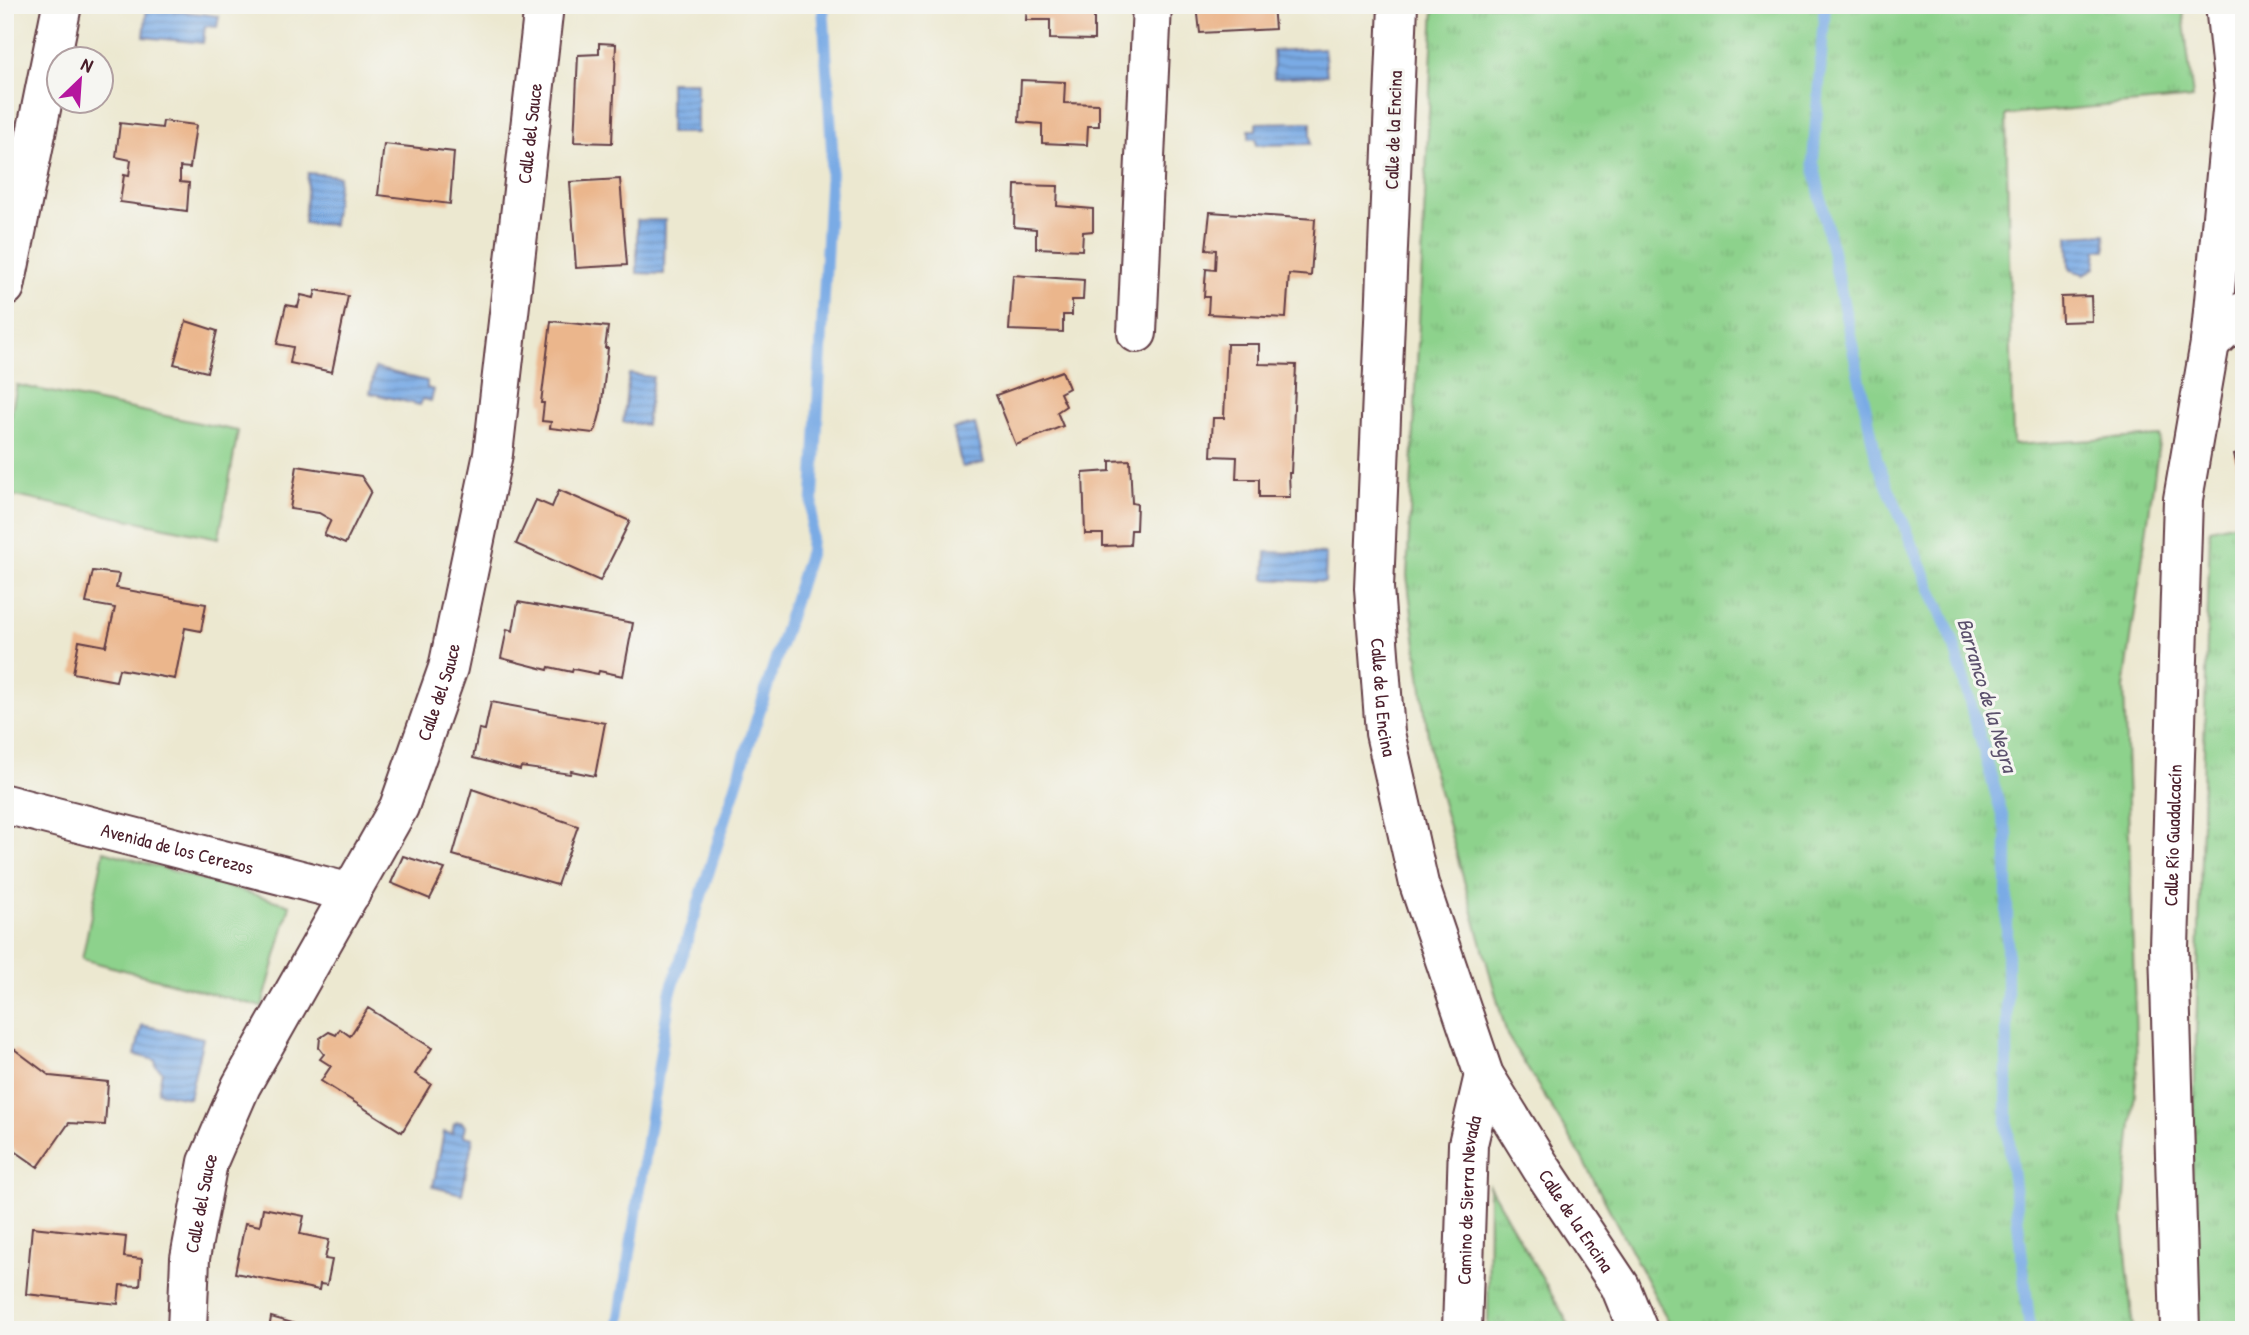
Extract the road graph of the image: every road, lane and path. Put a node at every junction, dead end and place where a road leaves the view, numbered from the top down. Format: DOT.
graph roads {
  1 [pos="62,5"];
  2 [pos="544,5"];
  3 [pos="1152,5"];
  4 [pos="1398,5"];
  5 [pos="2225,5"];
  6 [pos="2239,100"];
  7 [pos="5,287"];
  8 [pos="2244,311"];
  9 [pos="1137,332"];
  10 [pos="2210,343"];
  11 [pos="5,804"];
  12 [pos="351,892"];
  13 [pos="1484,1075"];
  14 [pos="187,1330"];
  15 [pos="1462,1330"];
  16 [pos="1638,1330"];
  17 [pos="2180,1330"];
  1 -- 7 [label="street"];
  2 -- 12 [label="street, Calle del Sauce"];
  3 -- 9 [label="street"];
  4 -- 13 [label="street, Calle de la Encina"];
  5 -- 6 [label="street, Calle Río Guadalcacín"];
  6 -- 10 [label="street, Calle Río Guadalcacín"];
  8 -- 10 [label="street"];
  10 -- 17 [label="street, Calle Río Guadalcacín"];
  11 -- 12 [label="street, Avenida de los Cerezos"];
  12 -- 14 [label="street, Calle del Sauce"];
  13 -- 15 [label="street, Camino de Sierra Nevada"];
  13 -- 16 [label="street, Calle de la Encina"];
}
